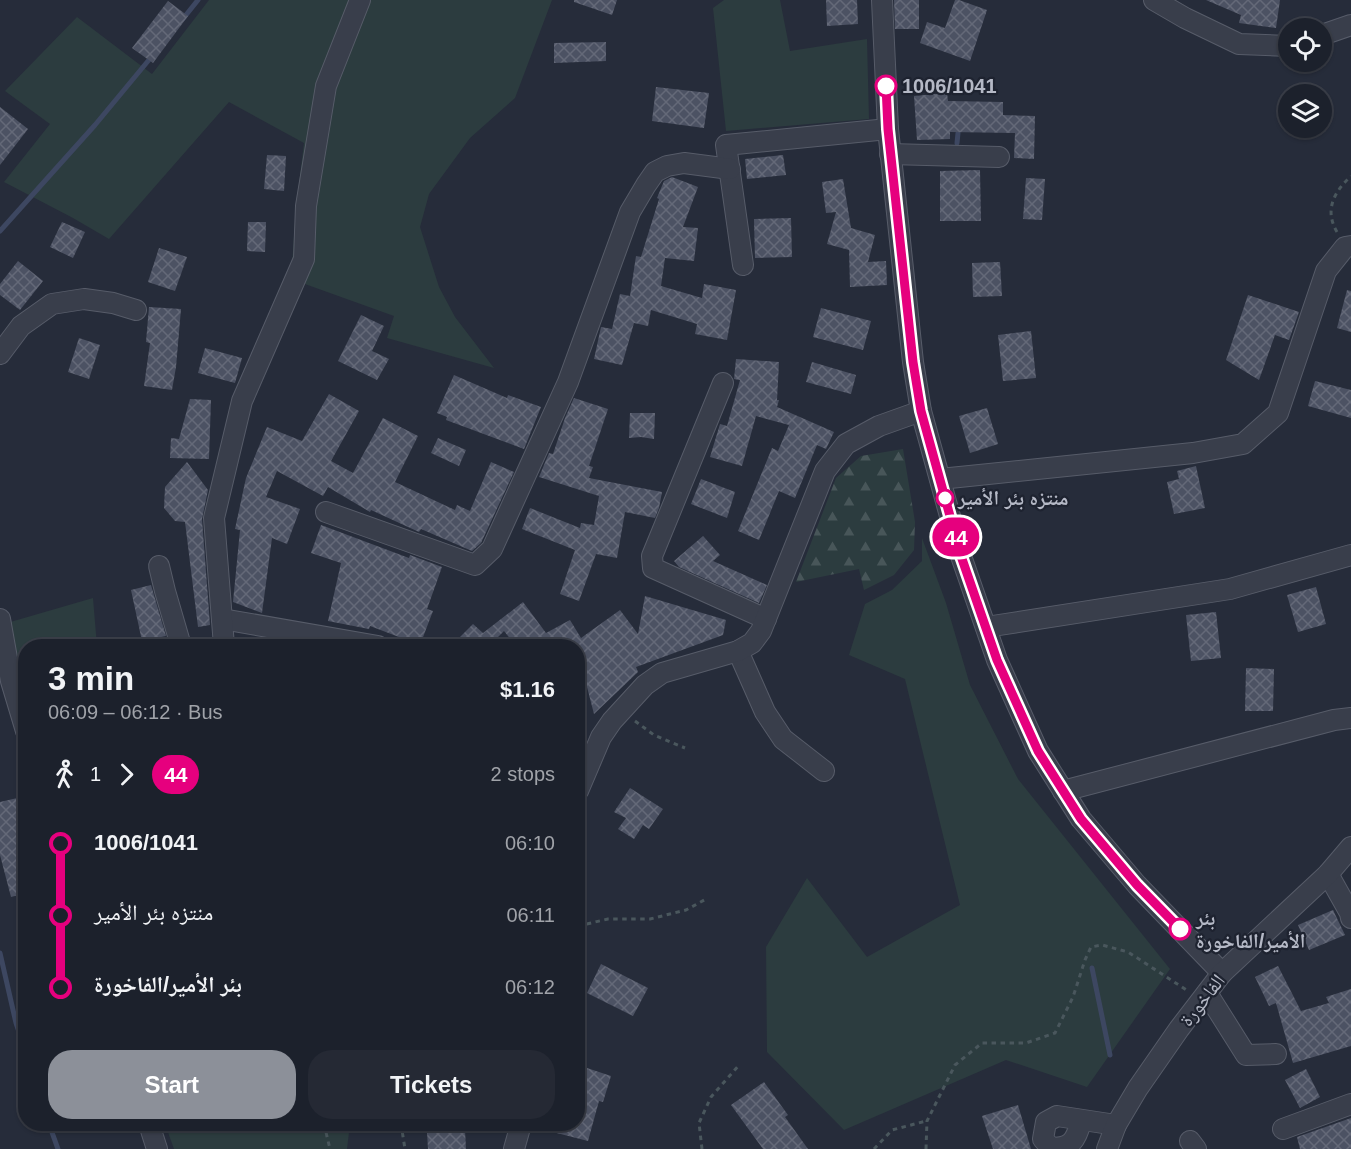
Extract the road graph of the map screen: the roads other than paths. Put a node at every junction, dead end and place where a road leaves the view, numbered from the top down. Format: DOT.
graph roads {
  1 [pos="360,0"];
  2 [pos="882,0"];
  3 [pos="1155,0"];
  4 [pos="1351,25"];
  5 [pos="1332,32"];
  6 [pos="1278,46"];
  7 [pos="888,129"];
  8 [pos="890,154"];
  9 [pos="999,158"];
  10 [pos="730,168"];
  11 [pos="1348,246"];
  12 [pos="743,264"];
  13 [pos="136,310"];
  14 [pos="0,354"];
  15 [pos="723,383"];
  16 [pos="921,411"];
  17 [pos="940,479"];
  18 [pos="326,512"];
  19 [pos="1351,555"];
  20 [pos="159,566"];
  21 [pos="0,619"];
  22 [pos="222,619"];
  23 [pos="766,619"];
  24 [pos="986,627"];
  25 [pos="180,639"];
  26 [pos="223,639"];
  27 [pos="338,639"];
  28 [pos="738,651"];
  29 [pos="18,704"];
  30 [pos="1351,718"];
  31 [pos="824,771"];
  32 [pos="585,775"];
  33 [pos="1063,791"];
  34 [pos="1351,847"];
  35 [pos="1328,874"];
  36 [pos="1351,915"];
  37 [pos="1222,973"];
  38 [pos="1204,996"];
  39 [pos="1276,1054"];
  40 [pos="1351,1104"];
  41 [pos="1082,1120"];
  42 [pos="1116,1125"];
  43 [pos="1283,1129"];
  44 [pos="151,1131"];
  45 [pos="519,1131"];
  46 [pos="157,1149"];
  47 [pos="514,1149"];
  48 [pos="1107,1149"];
  1 -- 22 [label="street"];
  2 -- 7 [label="street"];
  3 -- 6 [label="street"];
  4 -- 5 [label="street"];
  7 -- 8 [label="street"];
  7 -- 10 [label="street"];
  8 -- 9 [label="street"];
  8 -- 16 [label="street"];
  10 -- 12 [label="street"];
  10 -- 18 [label="street"];
  11 -- 17 [label="street"];
  13 -- 14 [label="street"];
  15 -- 23 [label="street"];
  16 -- 17 [label="street"];
  16 -- 23 [label="street"];
  17 -- 24 [label="street"];
  19 -- 24 [label="street"];
  20 -- 25 [label="street"];
  21 -- 29 [label="street"];
  22 -- 26 [label="street"];
  22 -- 27 [label="street"];
  23 -- 28 [label="street"];
  24 -- 33 [label="street"];
  28 -- 31 [label="street"];
  28 -- 32 [label="street"];
  30 -- 33 [label="street"];
  33 -- 37 [label="street"];
  34 -- 35 [label="street, الفاخورة"];
  35 -- 36 [label="street"];
  35 -- 37 [label="street, الفاخورة"];
  37 -- 38 [label="street, الفاخورة"];
  38 -- 39 [label="street"];
  38 -- 42 [label="street, الفاخورة"];
  40 -- 43 [label="street"];
  41 -- 42 [label="street"];
  42 -- 48 [label="street, الفاخورة"];
  44 -- 46 [label="street"];
  45 -- 47 [label="street"];
}
